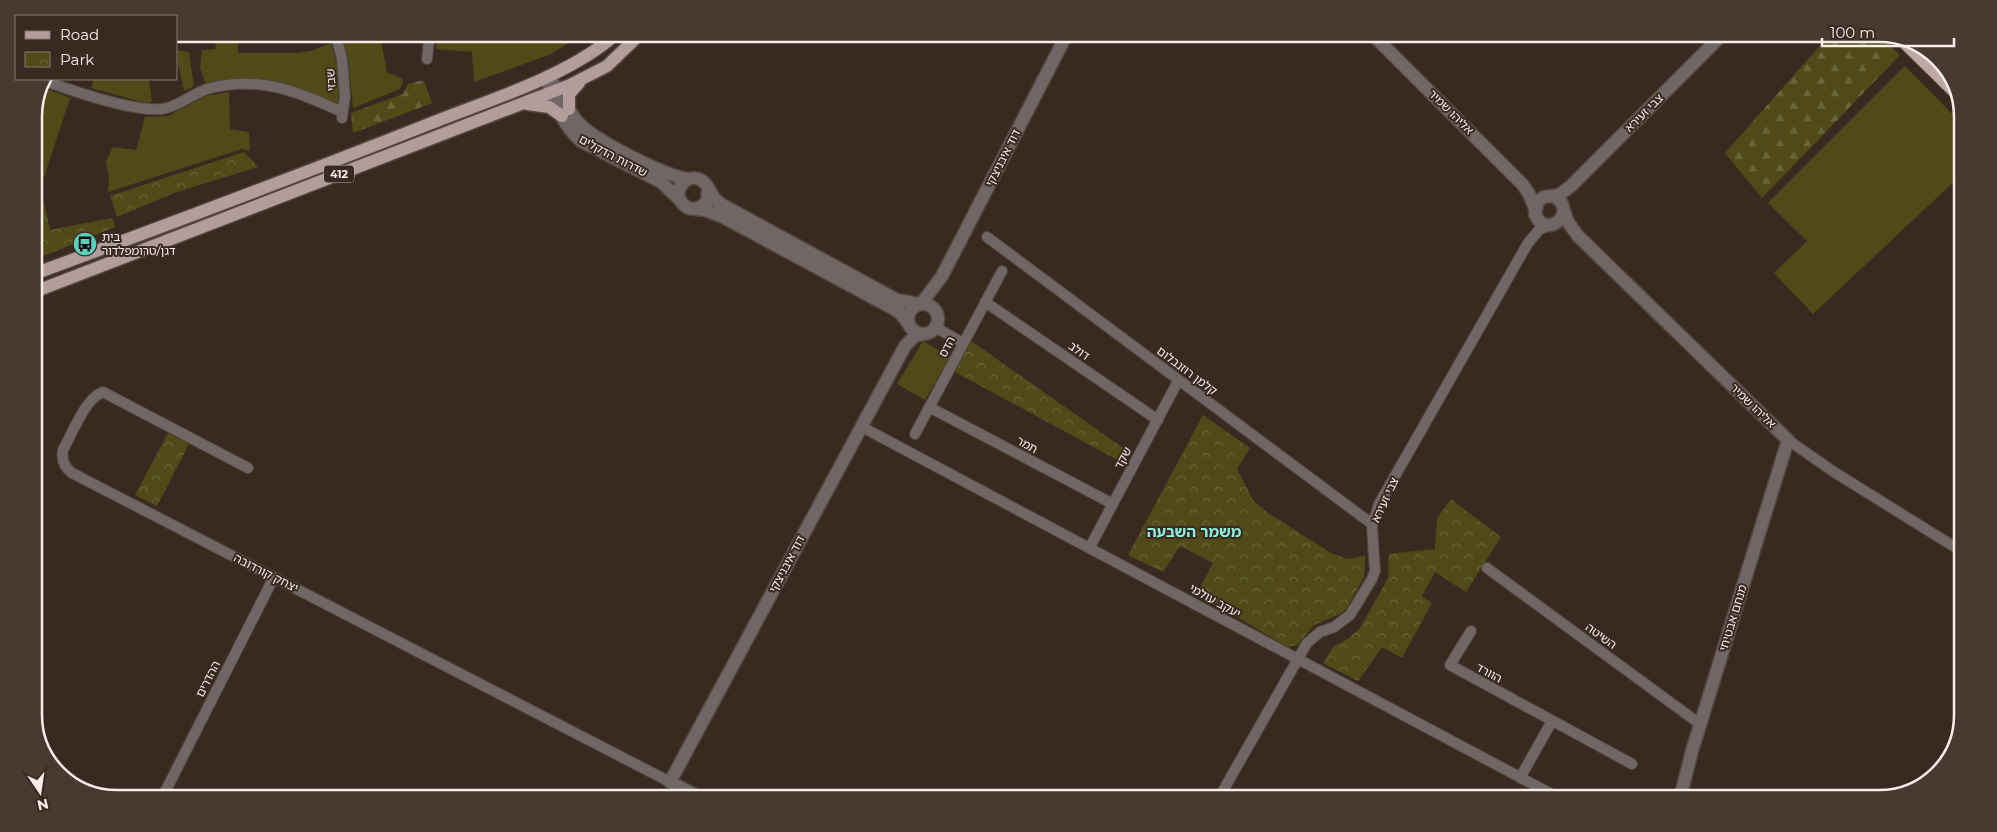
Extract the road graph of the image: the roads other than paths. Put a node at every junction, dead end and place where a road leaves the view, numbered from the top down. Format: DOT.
graph roads {
  1 [pos="338,42"];
  2 [pos="429,42"];
  3 [pos="606,42"];
  4 [pos="632,42"];
  5 [pos="1063,42"];
  6 [pos="1380,42"];
  7 [pos="1715,42"];
  8 [pos="1913,51"];
  9 [pos="427,59"];
  10 [pos="547,77"];
  11 [pos="584,79"];
  12 [pos="1944,81"];
  13 [pos="51,83"];
  14 [pos="554,92"];
  15 [pos="522,104"];
  16 [pos="565,112"];
  17 [pos="688,179"];
  18 [pos="1523,185"];
  19 [pos="1571,186"];
  20 [pos="708,189"];
  21 [pos="1551,196"];
  22 [pos="679,199"];
  23 [pos="695,209"];
  24 [pos="1564,209"];
  25 [pos="1535,212"];
  26 [pos="1551,225"];
  27 [pos="1578,236"];
  28 [pos="987,237"];
  29 [pos="1528,243"];
  30 [pos="43,271"];
  31 [pos="1002,271"];
  32 [pos="942,276"];
  33 [pos="43,289"];
  34 [pos="986,302"];
  35 [pos="920,304"];
  36 [pos="936,312"];
  37 [pos="909,325"];
  38 [pos="935,327"];
  39 [pos="923,334"];
  40 [pos="963,344"];
  41 [pos="905,346"];
  42 [pos="1178,381"];
  43 [pos="929,408"];
  44 [pos="1158,420"];
  45 [pos="862,427"];
  46 [pos="915,434"];
  47 [pos="1788,440"];
  48 [pos="248,468"];
  49 [pos="1113,504"];
  50 [pos="1372,524"];
  51 [pos="1953,546"];
  52 [pos="1090,547"];
  53 [pos="1487,568"];
  54 [pos="274,577"];
  55 [pos="1471,631"];
  56 [pos="1297,659"];
  57 [pos="1552,721"];
  58 [pos="1700,724"];
  59 [pos="1632,764"];
  60 [pos="1520,778"];
  61 [pos="670,782"];
  62 [pos="166,790"];
  63 [pos="685,790"];
  64 [pos="1223,790"];
  65 [pos="1543,790"];
  66 [pos="1682,790"];
  1 -- 13 [label="street, שבזי"];
  2 -- 9 [label="street"];
  3 -- 10 [label="main road, 412"];
  4 -- 11 [label="main road, 412"];
  5 -- 32 [label="street, דוד איבניצקי"];
  6 -- 18 [label="street, אליהו שמיר"];
  7 -- 19 [label="street, צבי זעירא"];
  8 -- 12 [label="highway"];
  10 -- 14 [label="street, שדרות הדקלים"];
  10 -- 30 [label="main road, 412"];
  11 -- 14 [label="main road, 412"];
  11 -- 16 [label="main road"];
  14 -- 15 [label="main road, 412"];
  14 -- 16 [label="street, שדרות הדקלים"];
  15 -- 16 [label="main road"];
  15 -- 33 [label="main road, 412"];
  16 -- 17 [label="street, שדרות הדקלים"];
  16 -- 22 [label="street, שדרות הדקלים"];
  17 -- 20 [label="street"];
  17 -- 22 [label="street"];
  18 -- 21 [label="street, אליהו שמיר"];
  18 -- 25 [label="street, אליהו שמיר"];
  19 -- 21 [label="street, צבי זעירא"];
  19 -- 24 [label="street, צבי זעירא"];
  20 -- 23 [label="street"];
  20 -- 35 [label="street"];
  21 -- 24 [label="street"];
  21 -- 25 [label="street"];
  22 -- 23 [label="street"];
  23 -- 37 [label="street"];
  24 -- 26 [label="street"];
  24 -- 27 [label="street, אליהו שמיר"];
  25 -- 26 [label="street"];
  25 -- 29 [label="street, צבי זעירא"];
  26 -- 27 [label="street, אליהו שמיר"];
  26 -- 29 [label="street, צבי זעירא"];
  27 -- 47 [label="street, אליהו שמיר"];
  28 -- 42 [label="street, קלמן רוזנבלום"];
  29 -- 50 [label="street, צבי זעירא"];
  31 -- 34 [label="street, הדס"];
  32 -- 35 [label="street, דוד איבניצקי"];
  32 -- 36 [label="street, דוד איבניצקי"];
  34 -- 40 [label="street, הדס"];
  34 -- 44 [label="street, דולב"];
  35 -- 36 [label="street"];
  35 -- 37 [label="street"];
  36 -- 38 [label="street"];
  37 -- 39 [label="street"];
  37 -- 41 [label="street, דוד איבניצקי"];
  38 -- 39 [label="street"];
  38 -- 40 [label="street"];
  39 -- 41 [label="street, דוד איבניצקי"];
  40 -- 43 [label="street, הדס"];
  41 -- 45 [label="street, דוד איבניצקי"];
  42 -- 44 [label="street, שקד"];
  42 -- 50 [label="street, קלמן רוזנבלום"];
  43 -- 46 [label="street, הדס"];
  43 -- 49 [label="street, תמר"];
  44 -- 49 [label="street, שקד"];
  45 -- 52 [label="street, יעקב עולמי"];
  45 -- 61 [label="street, דוד איבניצקי"];
  47 -- 51 [label="street, אליהו שמיר"];
  47 -- 58 [label="street, מנחם אבטיחי"];
  48 -- 54 [label="street, יצחק קורדובה"];
  49 -- 52 [label="street, שקד"];
  50 -- 56 [label="street, צבי זעירא"];
  52 -- 56 [label="street, יעקב עולמי"];
  53 -- 58 [label="street, השיטה"];
  54 -- 61 [label="street, יצחק קורדובה"];
  54 -- 62 [label="street, ההדרים"];
  55 -- 57 [label="street, הוורד"];
  56 -- 60 [label="street, יעקב עולמי"];
  56 -- 64 [label="street, צבי זעירא"];
  57 -- 59 [label="street, הוורד"];
  57 -- 60 [label="street"];
  58 -- 66 [label="street, מנחם אבטיחי"];
  60 -- 65 [label="street, יעקב עולמי"];
  61 -- 63 [label="street, יצחק קורדובה"];
}
